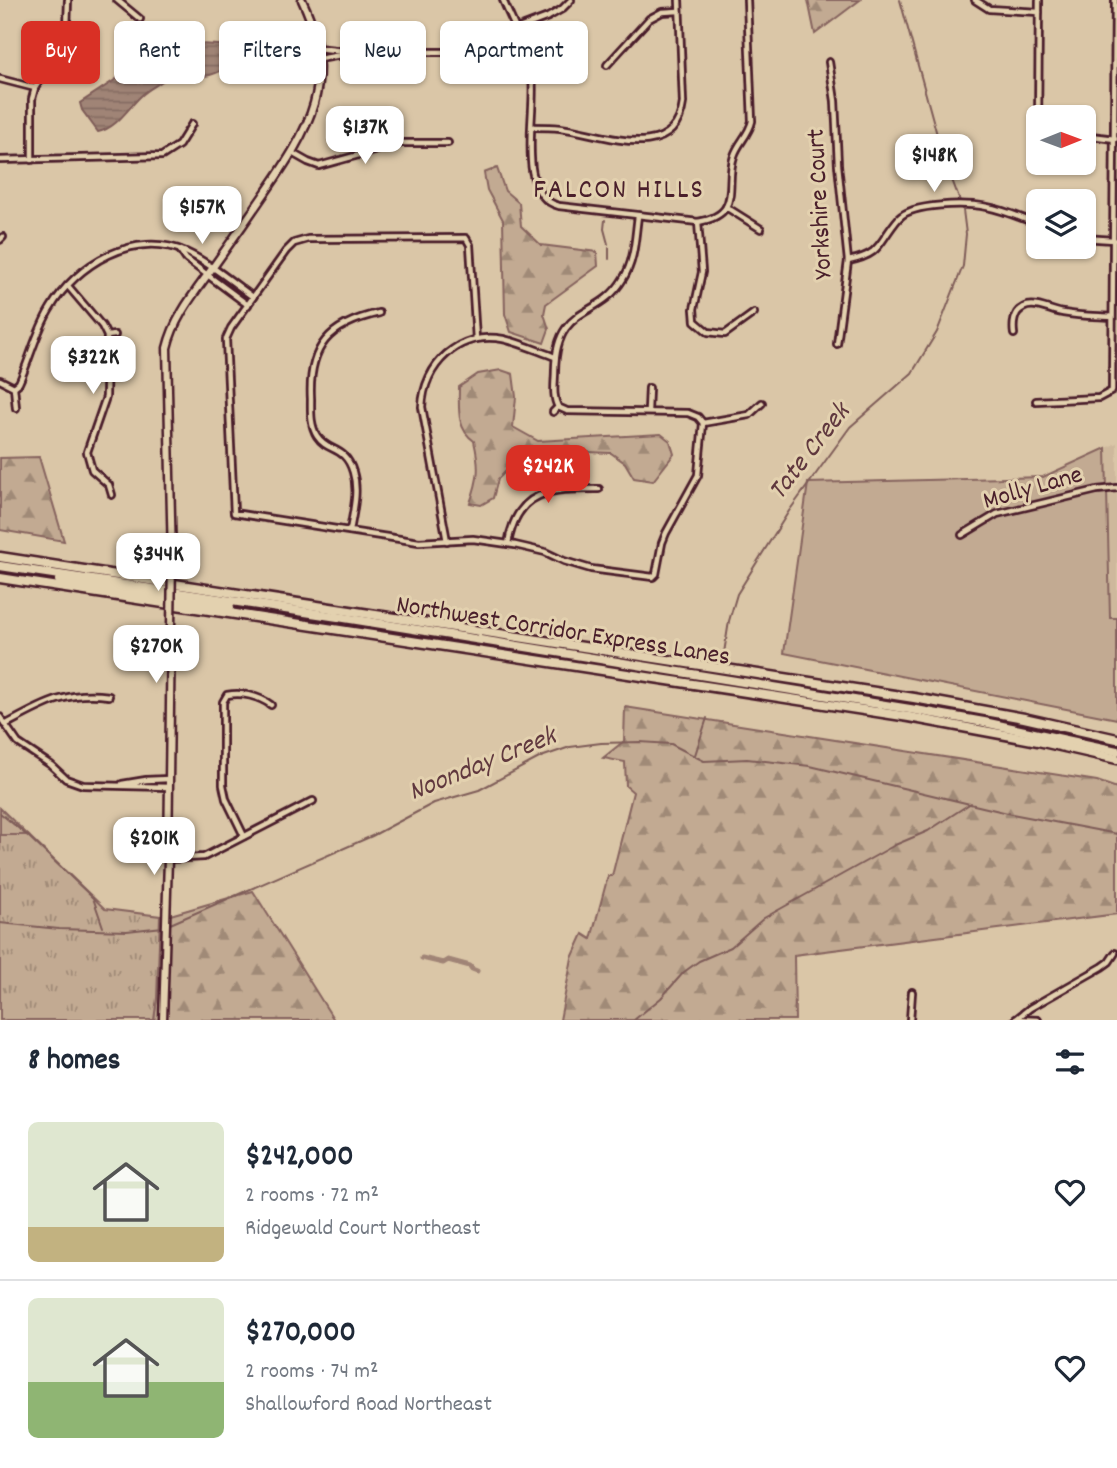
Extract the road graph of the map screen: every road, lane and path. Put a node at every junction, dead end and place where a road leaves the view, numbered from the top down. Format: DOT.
graph roads {
  1 [pos="68,0"];
  2 [pos="117,0"];
  3 [pos="302,0"];
  4 [pos="503,0"];
  5 [pos="571,0"];
  6 [pos="679,0"];
  7 [pos="747,0"];
  8 [pos="975,0"];
  9 [pos="1039,0"];
  10 [pos="1115,0"];
  11 [pos="679,11"];
  12 [pos="1039,12"];
  13 [pos="141,19"];
  14 [pos="311,21"];
  15 [pos="511,21"];
  16 [pos="537,21"];
  17 [pos="829,62"];
  18 [pos="607,65"];
  19 [pos="0,79"];
  20 [pos="318,84"];
  21 [pos="533,84"];
  22 [pos="35,88"];
  23 [pos="1038,105"];
  24 [pos="192,124"];
  25 [pos="532,127"];
  26 [pos="1096,137"];
  27 [pos="1115,139"];
  28 [pos="448,143"];
  29 [pos="292,153"];
  30 [pos="0,160"];
  31 [pos="32,160"];
  32 [pos="726,206"];
  33 [pos="638,216"];
  34 [pos="1026,220"];
  35 [pos="698,222"];
  36 [pos="761,229"];
  37 [pos="1096,239"];
  38 [pos="1114,240"];
  39 [pos="848,261"];
  40 [pos="210,271"];
  41 [pos="68,286"];
  42 [pos="253,297"];
  43 [pos="248,304"];
  44 [pos="379,313"];
  45 [pos="754,313"];
  46 [pos="1112,317"];
  47 [pos="1014,334"];
  48 [pos="115,335"];
  49 [pos="107,336"];
  50 [pos="476,339"];
  51 [pos="837,344"];
  52 [pos="555,357"];
  53 [pos="0,380"];
  54 [pos="14,387"];
  55 [pos="649,388"];
  56 [pos="1036,401"];
  57 [pos="762,403"];
  58 [pos="558,407"];
  59 [pos="16,408"];
  60 [pos="648,411"];
  61 [pos="553,412"];
  62 [pos="703,423"];
  63 [pos="1117,488"];
  64 [pos="599,489"];
  65 [pos="112,495"];
  66 [pos="350,531"];
  67 [pos="962,535"];
  68 [pos="447,541"];
  69 [pos="508,544"];
  70 [pos="0,557"];
  71 [pos="0,568"];
  72 [pos="0,578"];
  73 [pos="335,629"];
  74 [pos="109,696"];
  75 [pos="271,705"];
  76 [pos="0,717"];
  77 [pos="5,725"];
  78 [pos="1117,739"];
  79 [pos="1117,751"];
  80 [pos="1117,759"];
  81 [pos="169,783"];
  82 [pos="313,801"];
  83 [pos="244,836"];
  84 [pos="168,859"];
  85 [pos="1115,953"];
  86 [pos="912,992"];
  87 [pos="1015,1019"];
  88 [pos="163,1020"];
  89 [pos="910,1020"];
  90 [pos="1038,1020"];
  1 -- 22 [label="street"];
  2 -- 13 [label="street"];
  3 -- 14 [label="street"];
  4 -- 15 [label="street"];
  5 -- 16 [label="street"];
  6 -- 11 [label="street"];
  7 -- 32 [label="street"];
  8 -- 12 [label="street"];
  9 -- 12 [label="street"];
  10 -- 27 [label="street"];
  11 -- 18 [label="street"];
  11 -- 25 [label="street"];
  12 -- 23 [label="street"];
  17 -- 39 [label="street, Yorkshire Court"];
  19 -- 22 [label="street"];
  20 -- 29 [label="street"];
  21 -- 25 [label="street"];
  22 -- 31 [label="street"];
  24 -- 31 [label="street"];
  25 -- 33 [label="street"];
  26 -- 27 [label="street"];
  27 -- 38 [label="street"];
  28 -- 29 [label="street"];
  29 -- 40 [label="street"];
  30 -- 31 [label="street"];
  32 -- 35 [label="street"];
  32 -- 36 [label="street"];
  33 -- 35 [label="street"];
  33 -- 52 [label="street"];
  34 -- 39 [label="street"];
  35 -- 45 [label="street"];
  37 -- 38 [label="street"];
  38 -- 46 [label="street"];
  39 -- 51 [label="street, Yorkshire Court"];
  40 -- 41 [label="street"];
  40 -- 42 [label="street"];
  40 -- 43 [label="street"];
  40 -- 81 [label="street, bridge"];
  41 -- 49 [label="street"];
  41 -- 54 [label="street"];
  42 -- 43 [label="street"];
  42 -- 50 [label="street"];
  43 -- 66 [label="street"];
  44 -- 66 [label="street"];
  46 -- 47 [label="street"];
  46 -- 56 [label="street"];
  48 -- 49 [label="street"];
  49 -- 65 [label="street"];
  50 -- 52 [label="street"];
  50 -- 68 [label="street"];
  52 -- 58 [label="street"];
  53 -- 54 [label="street"];
  54 -- 59 [label="street"];
  55 -- 60 [label="street"];
  57 -- 62 [label="street"];
  58 -- 60 [label="street"];
  58 -- 61 [label="street"];
  60 -- 62 [label="street"];
  62 -- 69 [label="street"];
  63 -- 67 [label="street, Molly Lane"];
  64 -- 69 [label="street"];
  66 -- 68 [label="street"];
  68 -- 69 [label="street"];
  70 -- 78 [label="highway"];
  71 -- 73 [label="highway"];
  71 -- 79 [label="highway, Northwest Corridor Express Lanes"];
  72 -- 73 [label="highway"];
  73 -- 80 [label="highway"];
  74 -- 77 [label="street"];
  75 -- 83 [label="street"];
  76 -- 77 [label="street"];
  77 -- 81 [label="street"];
  81 -- 84 [label="street"];
  82 -- 83 [label="street"];
  83 -- 84 [label="street"];
  84 -- 88 [label="street"];
  85 -- 87 [label="street"];
  86 -- 89 [label="street"];
  87 -- 90 [label="street"];
}
